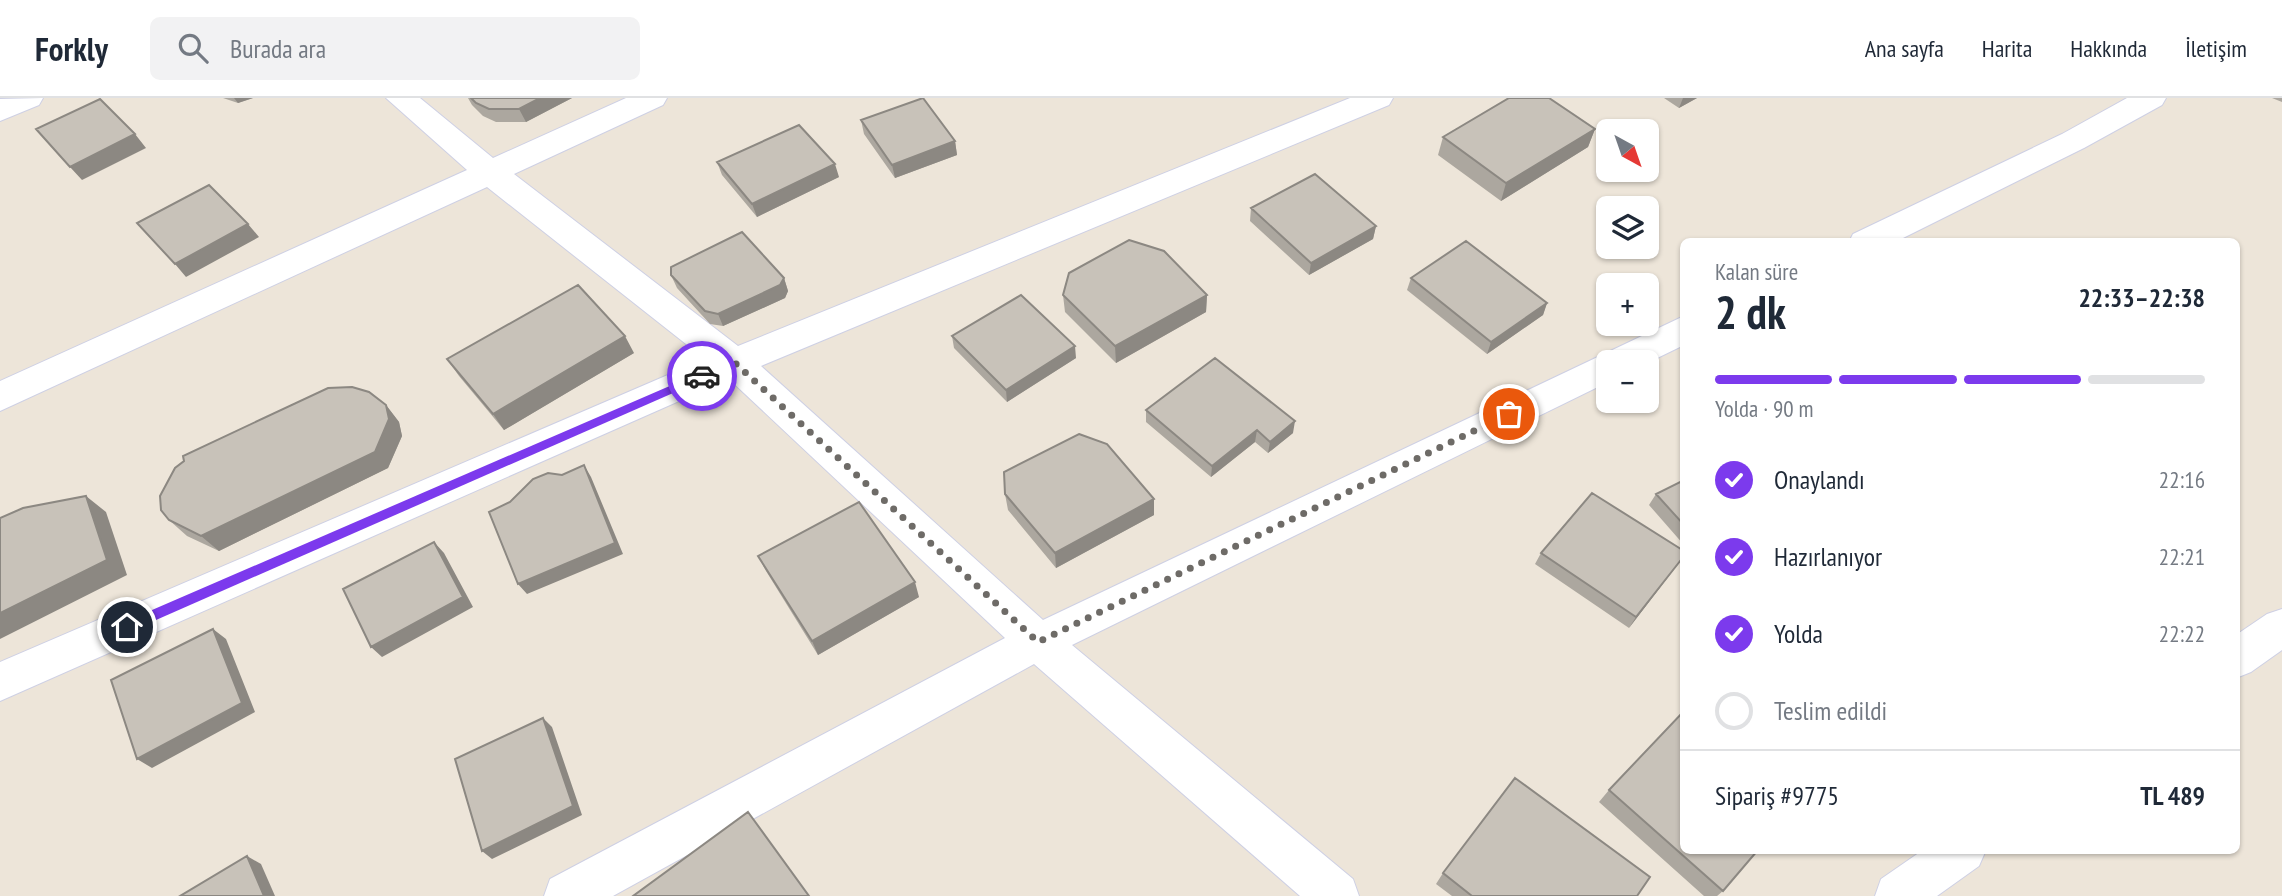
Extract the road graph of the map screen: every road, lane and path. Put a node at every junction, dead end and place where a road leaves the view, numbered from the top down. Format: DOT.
graph roads {
  1 [pos="28,98"];
  2 [pos="401,98"];
  3 [pos="652,98"];
  4 [pos="1378,98"];
  5 [pos="2151,98"];
  6 [pos="0,111"];
  7 [pos="490,172"];
  8 [pos="1873,238"];
  9 [pos="1680,332"];
  10 [pos="1642,350"];
  11 [pos="734,362"];
  12 [pos="1596,372"];
  13 [pos="0,397"];
  14 [pos="2282,627"];
  15 [pos="1038,642"];
  16 [pos="2240,656"];
  17 [pos="0,682"];
  18 [pos="1957,854"];
  19 [pos="567,896"];
  20 [pos="1336,896"];
  21 [pos="1898,896"];
  1 -- 6 [label="street"];
  2 -- 7 [label="street"];
  3 -- 7 [label="street"];
  4 -- 11 [label="street"];
  5 -- 8 [label="street"];
  7 -- 11 [label="street"];
  7 -- 13 [label="street"];
  9 -- 10 [label="street"];
  11 -- 15 [label="street"];
  11 -- 17 [label="street"];
  12 -- 15 [label="street"];
  14 -- 16 [label="street"];
  15 -- 19 [label="street"];
  15 -- 20 [label="street"];
  18 -- 21 [label="street"];
}
